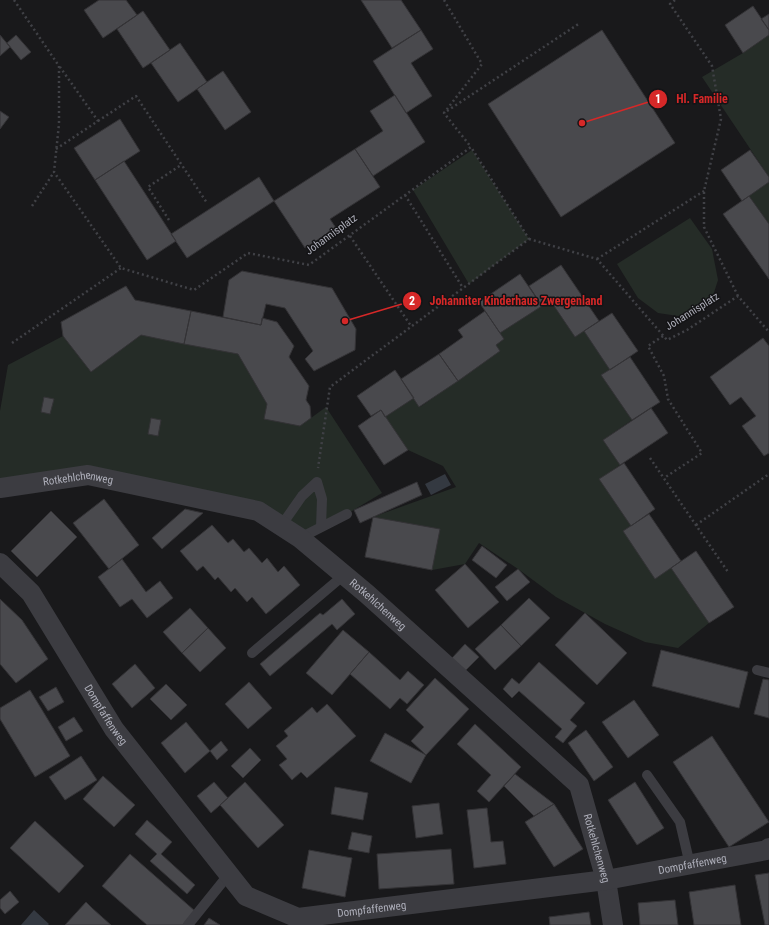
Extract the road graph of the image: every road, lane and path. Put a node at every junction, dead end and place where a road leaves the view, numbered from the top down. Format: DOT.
graph roads {
  1 [pos="14,0"];
  2 [pos="444,0"];
  3 [pos="675,0"];
  4 [pos="580,23"];
  5 [pos="59,66"];
  6 [pos="444,112"];
  7 [pos="98,121"];
  8 [pos="471,147"];
  9 [pos="56,149"];
  10 [pos="181,164"];
  11 [pos="54,172"];
  12 [pos="704,191"];
  13 [pos="405,195"];
  14 [pos="207,203"];
  15 [pos="32,206"];
  16 [pos="170,220"];
  17 [pos="350,236"];
  18 [pos="528,239"];
  19 [pos="597,259"];
  20 [pos="121,268"];
  21 [pos="463,288"];
  22 [pos="738,296"];
  23 [pos="411,326"];
  24 [pos="769,332"];
  25 [pos="663,336"];
  26 [pos="12,343"];
  27 [pos="650,458"];
  28 [pos="769,474"];
  29 [pos="664,478"];
  30 [pos="317,482"];
  31 [pos="0,488"];
  32 [pos="347,514"];
  33 [pos="696,525"];
  34 [pos="281,526"];
  35 [pos="321,527"];
  36 [pos="300,538"];
  37 [pos="0,563"];
  38 [pos="728,572"];
  39 [pos="344,575"];
  40 [pos="252,653"];
  41 [pos="757,670"];
  42 [pos="769,673"];
  43 [pos="647,775"];
  44 [pos="769,848"];
  45 [pos="690,865"];
  46 [pos="229,874"];
  47 [pos="606,880"];
  48 [pos="188,925"];
  49 [pos="613,925"];
  1 -- 5 [label="path"];
  2 -- 6 [label="path"];
  3 -- 12 [label="path"];
  4 -- 6 [label="path"];
  5 -- 7 [label="path"];
  5 -- 9 [label="path"];
  6 -- 8 [label="path"];
  7 -- 9 [label="path"];
  7 -- 10 [label="path"];
  8 -- 13 [label="path, Johannisplatz"];
  8 -- 18 [label="path"];
  9 -- 11 [label="path"];
  10 -- 14 [label="path"];
  10 -- 16 [label="path"];
  11 -- 15 [label="path"];
  11 -- 20 [label="path"];
  12 -- 19 [label="path"];
  12 -- 22 [label="path"];
  13 -- 17 [label="path, Johannisplatz"];
  13 -- 21 [label="path"];
  17 -- 20 [label="path, Johannisplatz"];
  17 -- 23 [label="path"];
  18 -- 19 [label="path"];
  18 -- 21 [label="path"];
  19 -- 25 [label="path, Johannisplatz"];
  20 -- 26 [label="path"];
  21 -- 23 [label="path"];
  22 -- 24 [label="path"];
  22 -- 25 [label="path, Johannisplatz"];
  23 -- 30 [label="path"];
  25 -- 29 [label="path"];
  27 -- 29 [label="path"];
  28 -- 33 [label="path"];
  29 -- 33 [label="path"];
  30 -- 34 [label="lane"];
  30 -- 35 [label="lane"];
  31 -- 34 [label="street, Rotkehlchenweg"];
  32 -- 35 [label="lane"];
  33 -- 38 [label="path"];
  34 -- 36 [label="street, Rotkehlchenweg"];
  35 -- 36 [label="lane"];
  36 -- 39 [label="street, Rotkehlchenweg"];
  37 -- 46 [label="street, Dompfaffenweg"];
  39 -- 40 [label="lane"];
  39 -- 47 [label="street, Rotkehlchenweg"];
  41 -- 42 [label="lane"];
  43 -- 45 [label="lane"];
  44 -- 45 [label="street, Dompfaffenweg"];
  45 -- 47 [label="street, Dompfaffenweg"];
  46 -- 47 [label="street, Dompfaffenweg"];
  46 -- 48 [label="lane"];
  47 -- 49 [label="street, Rotkehlchenweg"];
}
